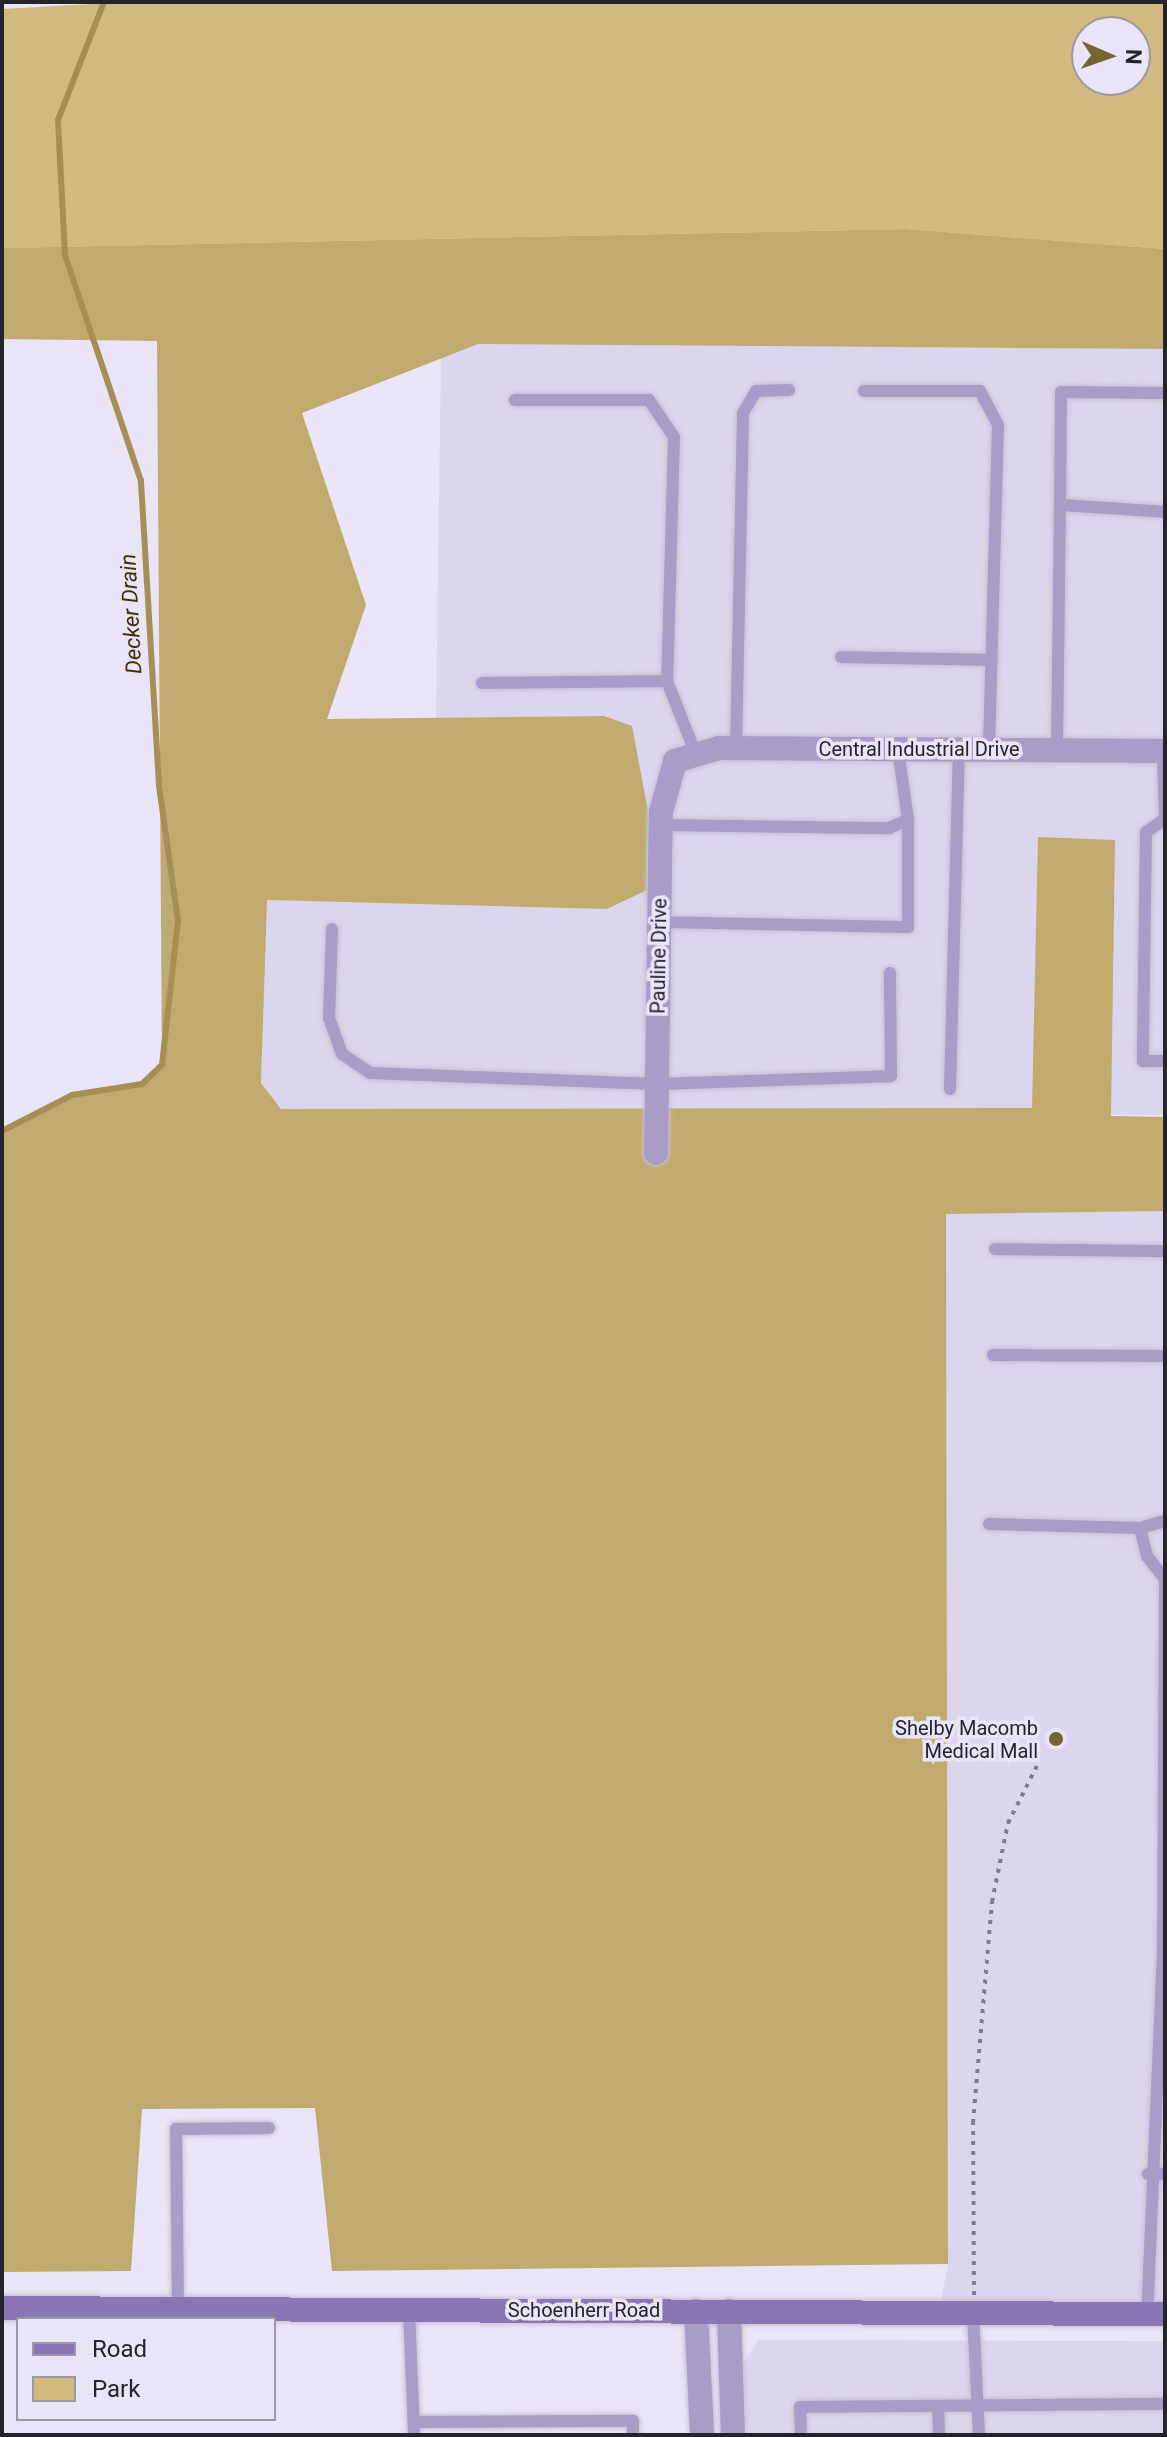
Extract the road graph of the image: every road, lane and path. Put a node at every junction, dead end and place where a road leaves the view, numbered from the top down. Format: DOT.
graph roads {
  1 [pos="789,390"];
  2 [pos="864,391"];
  3 [pos="1165,393"];
  4 [pos="515,400"];
  5 [pos="1060,505"];
  6 [pos="1165,512"];
  7 [pos="841,657"];
  8 [pos="992,660"];
  9 [pos="667,681"];
  10 [pos="482,683"];
  11 [pos="736,748"];
  12 [pos="898,749"];
  13 [pos="959,750"];
  14 [pos="989,750"];
  15 [pos="1057,750"];
  16 [pos="1164,751"];
  17 [pos="685,757"];
  18 [pos="908,820"];
  19 [pos="1164,821"];
  20 [pos="661,825"];
  21 [pos="659,922"];
  22 [pos="332,929"];
  23 [pos="890,973"];
  24 [pos="1165,1061"];
  25 [pos="656,1084"];
  26 [pos="950,1089"];
  27 [pos="656,1153"];
  28 [pos="995,1249"];
  29 [pos="1165,1251"];
  30 [pos="993,1355"];
  31 [pos="1165,1356"];
  32 [pos="1164,1521"];
  33 [pos="989,1524"];
  34 [pos="1140,1528"];
  35 [pos="1165,1579"];
  36 [pos="1164,1731"];
  37 [pos="1039,1762"];
  38 [pos="1164,1841"];
  39 [pos="1164,1951"];
  40 [pos="1162,2063"];
  41 [pos="269,2128"];
  42 [pos="1148,2174"];
  43 [pos="1165,2174"];
  44 [pos="2,2308"];
  45 [pos="409,2309"];
  46 [pos="178,2310"];
  47 [pos="696,2311"];
  48 [pos="729,2311"];
  49 [pos="973,2313"];
  50 [pos="1156,2314"];
  51 [pos="1165,2404"];
  52 [pos="938,2406"];
  53 [pos="978,2406"];
  54 [pos="414,2429"];
  55 [pos="633,2435"];
  56 [pos="702,2435"];
  57 [pos="733,2435"];
  58 [pos="801,2435"];
  59 [pos="939,2435"];
  60 [pos="979,2435"];
  1 -- 11 [label="lane"];
  2 -- 8 [label="lane"];
  3 -- 5 [label="lane"];
  4 -- 9 [label="lane"];
  5 -- 6 [label="lane"];
  5 -- 15 [label="lane"];
  7 -- 8 [label="lane"];
  8 -- 14 [label="lane"];
  9 -- 10 [label="lane"];
  9 -- 17 [label="lane"];
  11 -- 12 [label="street, Central Industrial Drive"];
  11 -- 17 [label="street, Central Industrial Drive"];
  12 -- 13 [label="street, Central Industrial Drive"];
  12 -- 18 [label="lane"];
  13 -- 14 [label="street, Central Industrial Drive"];
  13 -- 26 [label="lane"];
  14 -- 15 [label="street, Central Industrial Drive"];
  15 -- 16 [label="street, Central Industrial Drive"];
  16 -- 19 [label="lane"];
  17 -- 20 [label="street, Pauline Drive"];
  18 -- 20 [label="lane"];
  18 -- 21 [label="lane"];
  19 -- 24 [label="lane"];
  20 -- 21 [label="street, Pauline Drive"];
  21 -- 25 [label="street, Pauline Drive"];
  22 -- 25 [label="lane"];
  23 -- 25 [label="lane"];
  25 -- 27 [label="street, Pauline Drive"];
  28 -- 29 [label="lane"];
  30 -- 31 [label="lane"];
  32 -- 34 [label="lane"];
  33 -- 34 [label="lane"];
  34 -- 35 [label="lane"];
  35 -- 36 [label="lane"];
  36 -- 38 [label="lane"];
  37 -- 49 [label="path"];
  38 -- 39 [label="lane"];
  39 -- 40 [label="lane"];
  40 -- 42 [label="lane"];
  41 -- 46 [label="lane"];
  42 -- 43 [label="lane"];
  42 -- 50 [label="lane"];
  44 -- 46 [label="street, Schoenherr Road"];
  45 -- 46 [label="street, Schoenherr Road"];
  45 -- 47 [label="street, Schoenherr Road"];
  45 -- 54 [label="lane"];
  47 -- 48 [label="street, Schoenherr Road"];
  47 -- 56 [label="street"];
  48 -- 49 [label="street, Schoenherr Road"];
  48 -- 57 [label="street"];
  49 -- 50 [label="street, Schoenherr Road"];
  49 -- 53 [label="lane"];
  51 -- 53 [label="lane"];
  52 -- 53 [label="lane"];
  52 -- 58 [label="lane"];
  52 -- 59 [label="lane"];
  53 -- 60 [label="lane"];
  54 -- 55 [label="lane"];
}
